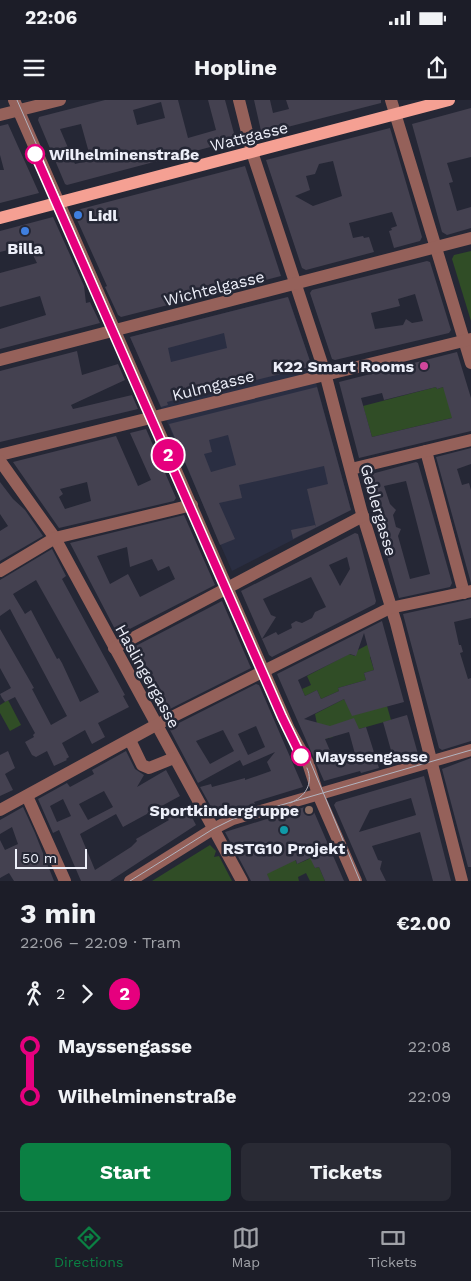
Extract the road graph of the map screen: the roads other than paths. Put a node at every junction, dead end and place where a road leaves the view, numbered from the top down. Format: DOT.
graph roads {
  1 [pos="60,100"];
  2 [pos="239,100"];
  3 [pos="391,100"];
  4 [pos="449,100"];
  5 [pos="17,105"];
  6 [pos="395,114"];
  7 [pos="0,115"];
  8 [pos="252,152"];
  9 [pos="58,203"];
  10 [pos="0,218"];
  11 [pos="471,238"];
  12 [pos="435,246"];
  13 [pos="295,284"];
  14 [pos="115,330"];
  15 [pos="468,340"];
  16 [pos="0,360"];
  17 [pos="471,363"];
  18 [pos="325,373"];
  19 [pos="153,416"];
  20 [pos="471,440"];
  21 [pos="426,451"];
  22 [pos="0,455"];
  23 [pos="0,461"];
  24 [pos="351,469"];
  25 [pos="192,505"];
  26 [pos="363,516"];
  27 [pos="55,538"];
  28 [pos="0,571"];
  29 [pos="228,589"];
  30 [pos="467,592"];
  31 [pos="390,608"];
  32 [pos="114,648"];
  33 [pos="264,670"];
  34 [pos="156,725"];
  35 [pos="130,740"];
  36 [pos="471,750"];
  37 [pos="174,758"];
  38 [pos="432,761"];
  39 [pos="318,794"];
  40 [pos="27,796"];
  41 [pos="0,810"];
  42 [pos="214,829"];
  43 [pos="65,881"];
  44 [pos="130,881"];
  45 [pos="242,881"];
  46 [pos="356,881"];
  47 [pos="462,881"];
  1 -- 5 [label="street"];
  2 -- 8 [label="street, Geblergasse"];
  3 -- 6 [label="street"];
  4 -- 6 [label="main road, Wattgasse"];
  5 -- 7 [label="street"];
  5 -- 9 [label="street"];
  6 -- 8 [label="main road, Wattgasse"];
  6 -- 12 [label="street"];
  8 -- 9 [label="main road, Wattgasse"];
  8 -- 13 [label="street, Geblergasse"];
  9 -- 10 [label="main road, Wattgasse"];
  9 -- 14 [label="street"];
  11 -- 12 [label="street, Wichtelgasse"];
  12 -- 13 [label="street, Wichtelgasse"];
  12 -- 15 [label="street"];
  13 -- 14 [label="street, Wichtelgasse"];
  13 -- 18 [label="street, Geblergasse"];
  14 -- 16 [label="street, Wichtelgasse"];
  14 -- 19 [label="street"];
  15 -- 17 [label="street"];
  15 -- 18 [label="street, Kulmgasse"];
  18 -- 19 [label="street, Kulmgasse"];
  18 -- 24 [label="street, Geblergasse"];
  19 -- 22 [label="street, Kulmgasse"];
  19 -- 25 [label="street"];
  20 -- 21 [label="street"];
  21 -- 24 [label="street"];
  21 -- 30 [label="street"];
  23 -- 27 [label="street, Haslingergasse"];
  24 -- 26 [label="street, Geblergasse"];
  25 -- 27 [label="street"];
  25 -- 29 [label="street"];
  26 -- 29 [label="street"];
  26 -- 31 [label="street, Geblergasse"];
  27 -- 28 [label="street"];
  27 -- 32 [label="street, Haslingergasse"];
  29 -- 32 [label="street"];
  29 -- 33 [label="street"];
  30 -- 31 [label="street"];
  31 -- 33 [label="street"];
  31 -- 38 [label="street, Geblergasse"];
  32 -- 34 [label="street, Haslingergasse"];
  33 -- 34 [label="street"];
  33 -- 39 [label="street"];
  34 -- 35 [label="street"];
  34 -- 37 [label="street, Haslingergasse"];
  35 -- 37 [label="street"];
  35 -- 40 [label="street"];
  36 -- 38 [label="street"];
  37 -- 42 [label="street, Haslingergasse"];
  38 -- 39 [label="street"];
  38 -- 47 [label="street, Geblergasse"];
  39 -- 42 [label="street"];
  39 -- 46 [label="street"];
  40 -- 41 [label="street"];
  40 -- 43 [label="street"];
  42 -- 44 [label="street"];
  42 -- 45 [label="street, Haslingergasse"];
}
